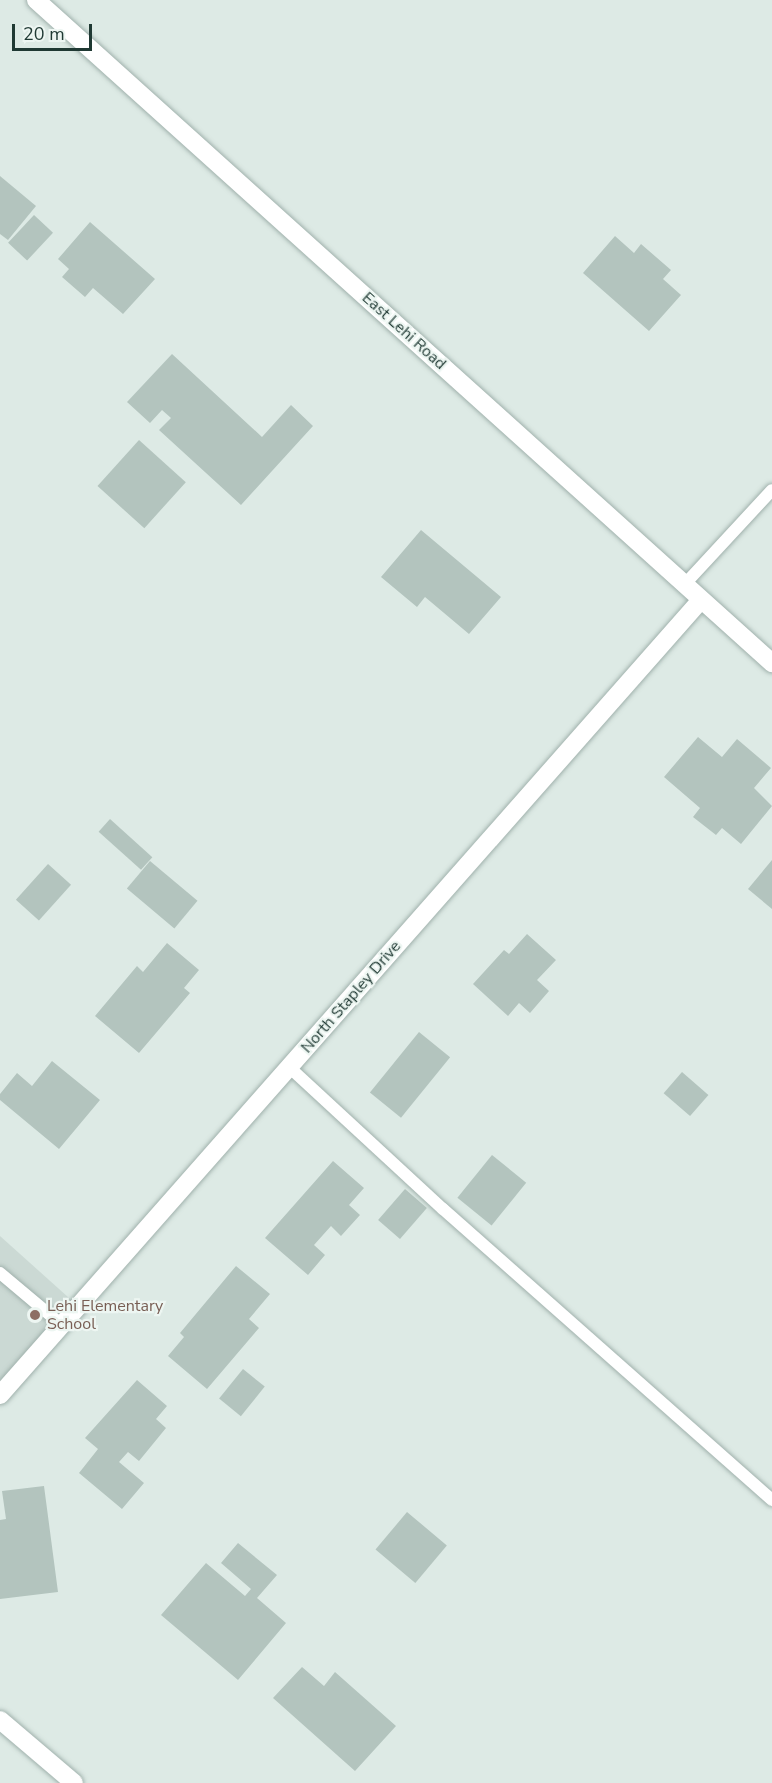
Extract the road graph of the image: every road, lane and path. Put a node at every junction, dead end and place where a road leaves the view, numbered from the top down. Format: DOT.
graph roads {
  1 [pos="36,0"];
  2 [pos="772,490"];
  3 [pos="684,585"];
  4 [pos="701,600"];
  5 [pos="772,663"];
  6 [pos="289,1067"];
  7 [pos="0,1273"];
  8 [pos="62,1324"];
  9 [pos="0,1395"];
  10 [pos="772,1500"];
  11 [pos="0,1720"];
  12 [pos="74,1783"];
  1 -- 3 [label="street, East Lehi Road"];
  2 -- 3 [label="lane"];
  3 -- 4 [label="street, East Lehi Road"];
  4 -- 5 [label="street, East Lehi Road"];
  4 -- 6 [label="street, North Stapley Drive"];
  6 -- 8 [label="street, North Stapley Drive"];
  6 -- 10 [label="lane"];
  7 -- 8 [label="lane"];
  8 -- 9 [label="street, North Stapley Drive"];
  11 -- 12 [label="street"];
}
